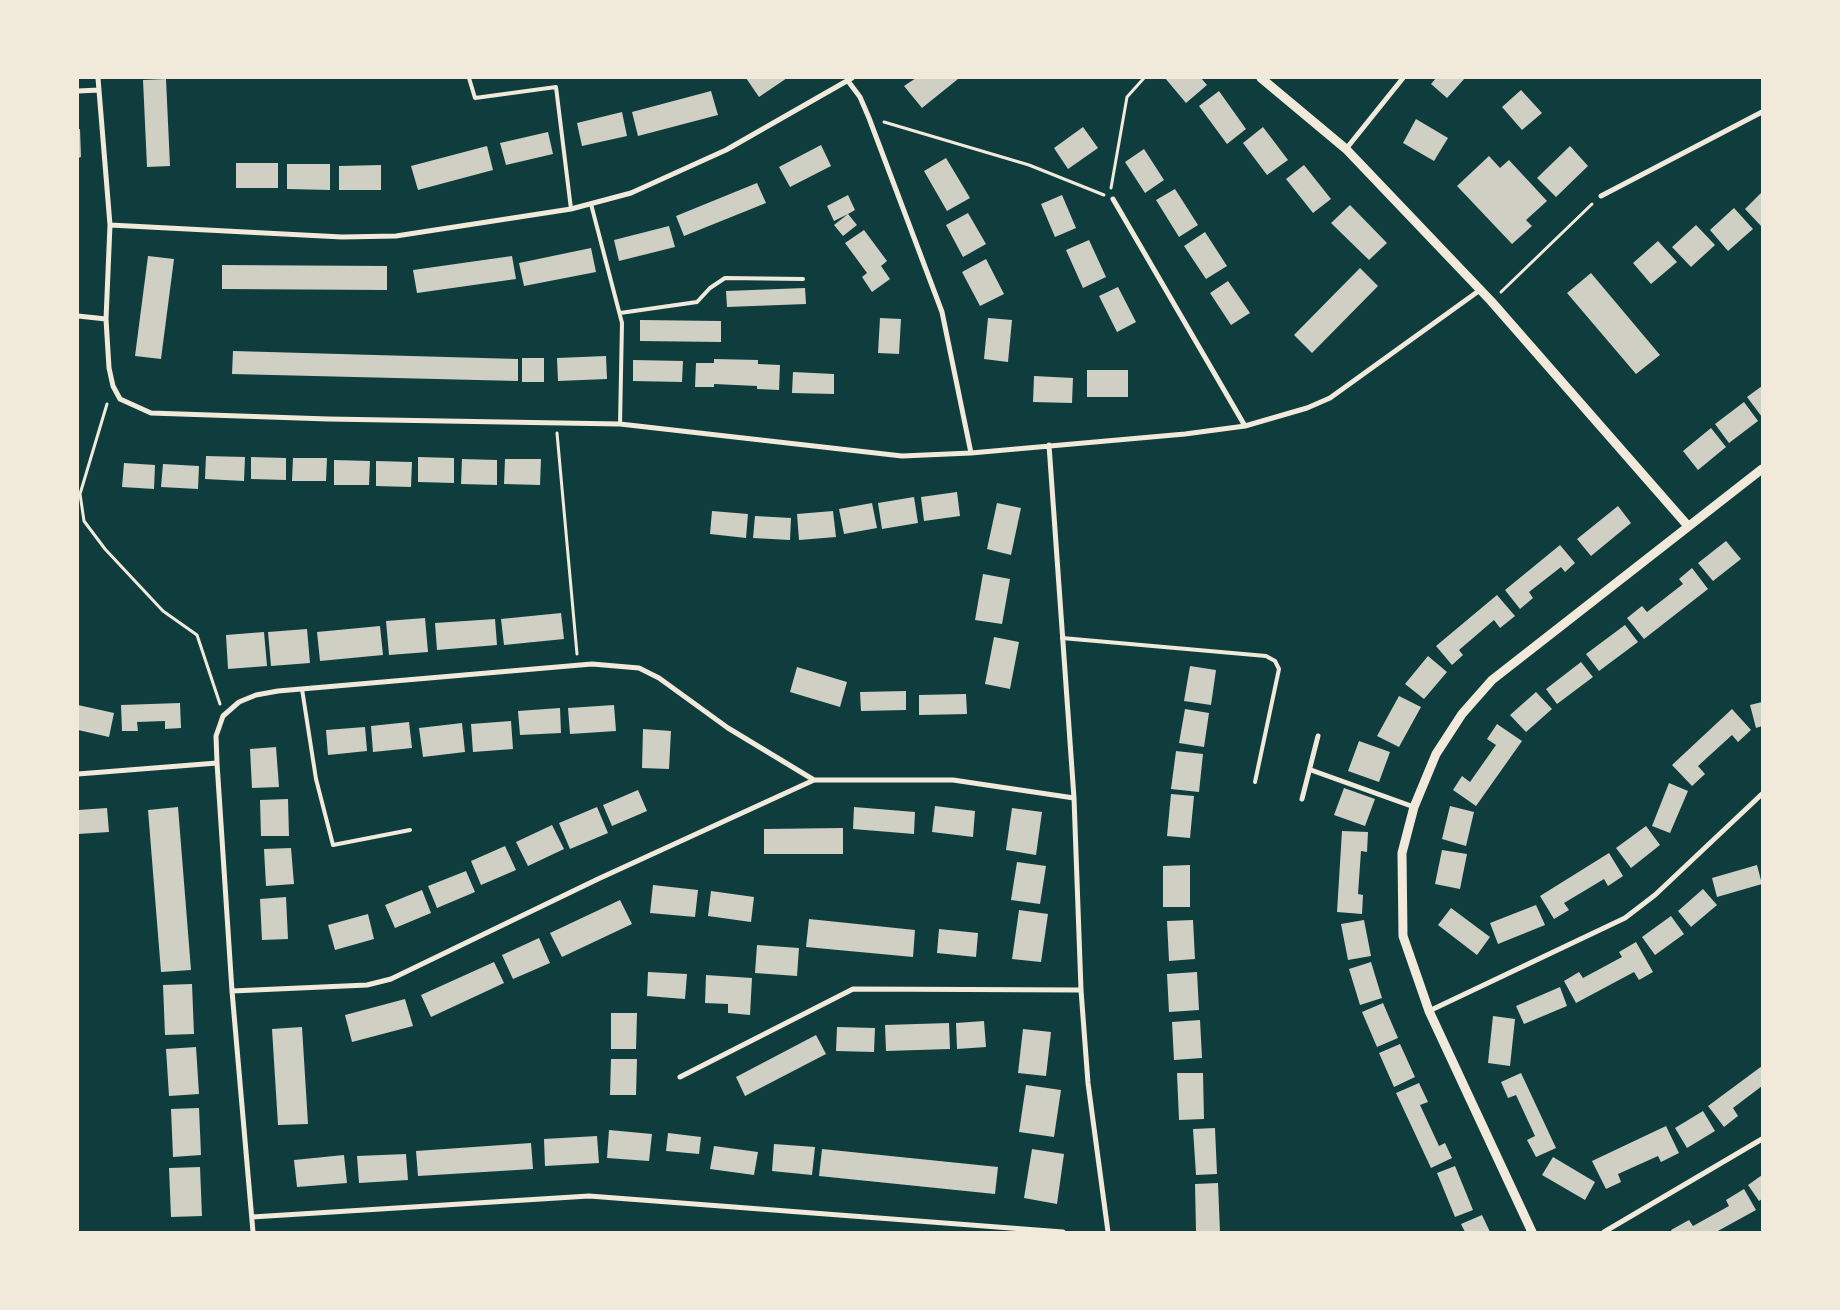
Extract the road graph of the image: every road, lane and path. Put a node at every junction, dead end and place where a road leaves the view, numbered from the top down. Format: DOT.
graph roads {
  1 [pos="98,78"];
  2 [pos="469,78"];
  3 [pos="1144,78"];
  4 [pos="1261,78"];
  5 [pos="1403,78"];
  6 [pos="850,79"];
  7 [pos="98,90"];
  8 [pos="78,92"];
  9 [pos="1762,112"];
  10 [pos="869,118"];
  11 [pos="1346,149"];
  12 [pos="1601,196"];
  13 [pos="1113,198"];
  14 [pos="591,204"];
  15 [pos="571,209"];
  16 [pos="110,225"];
  17 [pos="803,279"];
  18 [pos="1480,290"];
  19 [pos="1491,301"];
  20 [pos="620,313"];
  21 [pos="78,316"];
  22 [pos="106,319"];
  23 [pos="113,386"];
  24 [pos="556,423"];
  25 [pos="620,424"];
  26 [pos="1245,426"];
  27 [pos="1049,445"];
  28 [pos="971,453"];
  29 [pos="1762,469"];
  30 [pos="1688,526"];
  31 [pos="1062,638"];
  32 [pos="578,665"];
  33 [pos="302,689"];
  34 [pos="224,716"];
  35 [pos="1318,736"];
  36 [pos="217,763"];
  37 [pos="1311,770"];
  38 [pos="78,774"];
  39 [pos="814,780"];
  40 [pos="1255,782"];
  41 [pos="1762,794"];
  42 [pos="1074,798"];
  43 [pos="1302,799"];
  44 [pos="1414,807"];
  45 [pos="410,830"];
  46 [pos="1081,990"];
  47 [pos="232,991"];
  48 [pos="1429,1011"];
  49 [pos="680,1077"];
  50 [pos="1762,1139"];
  51 [pos="252,1217"];
  52 [pos="1022,1230"];
  53 [pos="253,1232"];
  54 [pos="1063,1232"];
  55 [pos="1108,1232"];
  56 [pos="1532,1232"];
  57 [pos="1604,1232"];
  1 -- 7 [label="street"];
  2 -- 15 [label="lane"];
  3 -- 13 [label="path"];
  4 -- 11 [label="street"];
  5 -- 11 [label="street"];
  6 -- 10 [label="street"];
  6 -- 14 [label="street"];
  7 -- 8 [label="street"];
  7 -- 16 [label="street"];
  9 -- 12 [label="street"];
  10 -- 13 [label="path"];
  10 -- 28 [label="street"];
  11 -- 18 [label="street"];
  12 -- 19 [label="path"];
  13 -- 26 [label="street"];
  14 -- 15 [label="street"];
  14 -- 20 [label="lane"];
  15 -- 16 [label="street"];
  16 -- 22 [label="street"];
  17 -- 20 [label="lane"];
  18 -- 19 [label="street"];
  18 -- 26 [label="street"];
  19 -- 30 [label="street"];
  20 -- 25 [label="lane"];
  21 -- 22 [label="street"];
  22 -- 23 [label="street"];
  23 -- 24 [label="street"];
  23 -- 34 [label="path"];
  24 -- 25 [label="street"];
  24 -- 32 [label="path"];
  25 -- 28 [label="street"];
  26 -- 27 [label="street"];
  27 -- 28 [label="street"];
  27 -- 31 [label="street"];
  29 -- 30 [label="street"];
  30 -- 44 [label="street"];
  31 -- 40 [label="lane"];
  31 -- 42 [label="street"];
  32 -- 33 [label="street"];
  32 -- 39 [label="street"];
  33 -- 34 [label="street"];
  33 -- 45 [label="lane"];
  34 -- 36 [label="street"];
  35 -- 37 [label="street"];
  36 -- 38 [label="street"];
  36 -- 47 [label="street"];
  37 -- 43 [label="street"];
  37 -- 44 [label="street"];
  39 -- 42 [label="street"];
  39 -- 47 [label="street"];
  41 -- 48 [label="street"];
  42 -- 46 [label="street"];
  44 -- 48 [label="street"];
  46 -- 49 [label="street"];
  46 -- 55 [label="street"];
  47 -- 51 [label="street"];
  48 -- 56 [label="street"];
  50 -- 57 [label="street"];
  51 -- 52 [label="street"];
  51 -- 53 [label="street"];
  52 -- 54 [label="street"];
}
